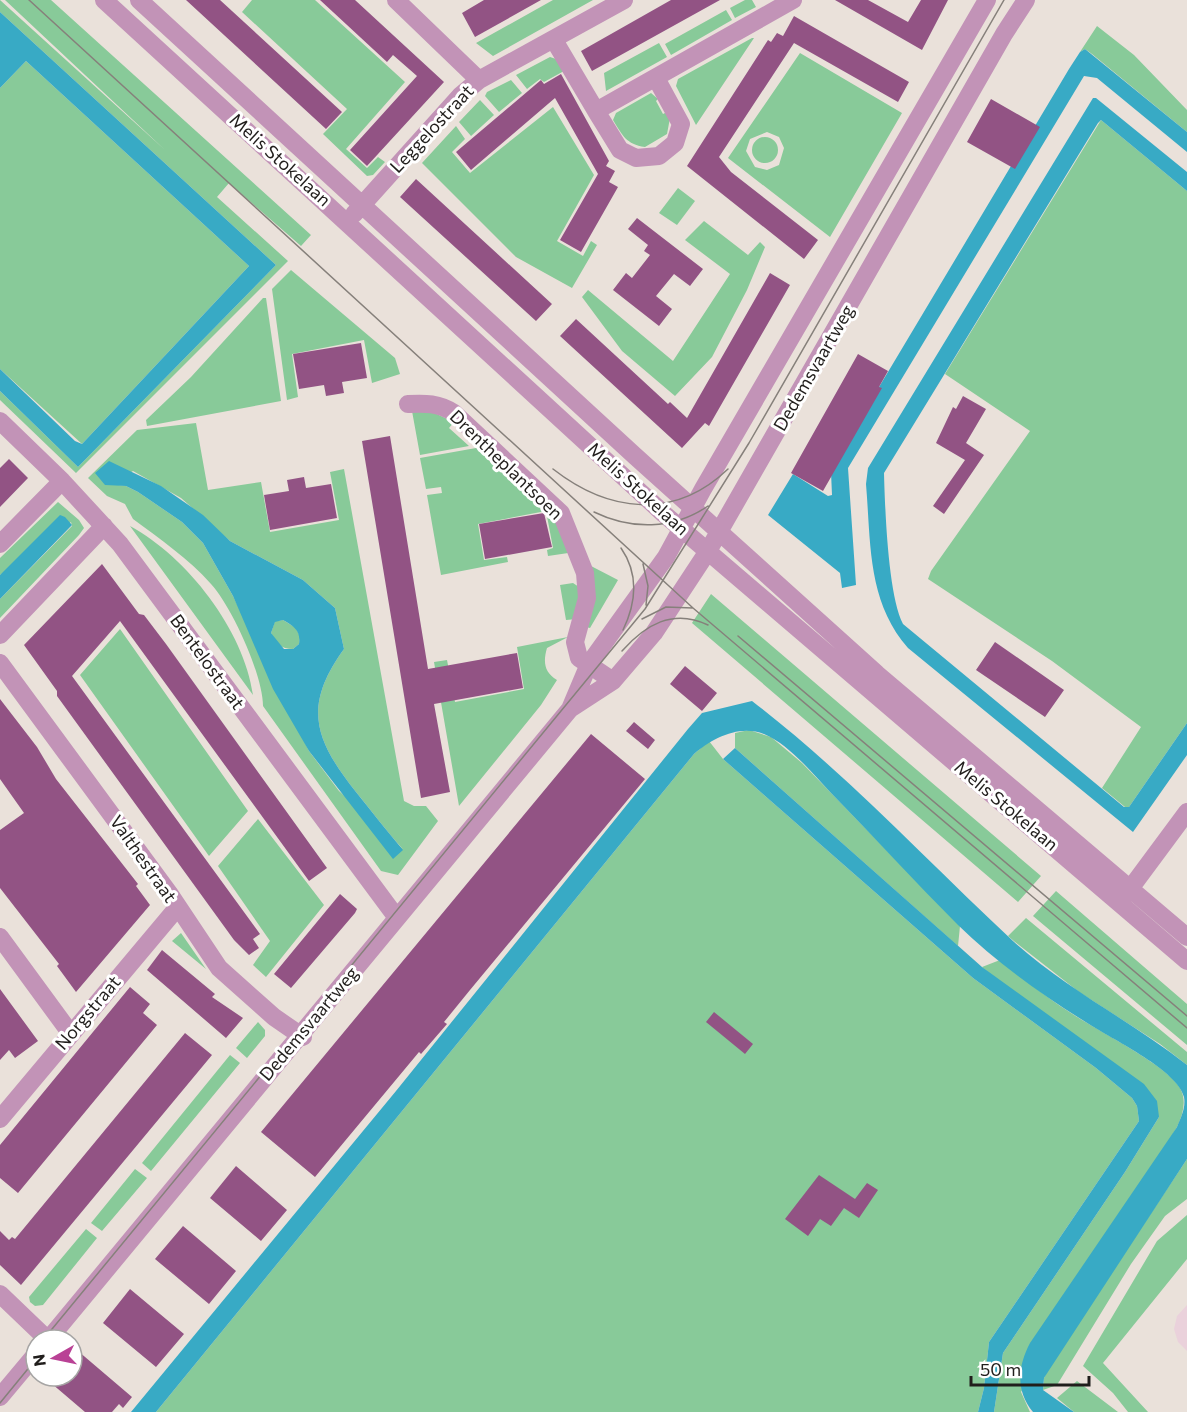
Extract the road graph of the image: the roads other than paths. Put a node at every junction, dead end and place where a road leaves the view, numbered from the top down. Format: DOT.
graph roads {
  1 [pos="104,0"];
  2 [pos="139,0"];
  3 [pos="396,0"];
  4 [pos="624,0"];
  5 [pos="793,0"];
  6 [pos="987,0"];
  7 [pos="1026,0"];
  8 [pos="554,40"];
  9 [pos="656,78"];
  10 [pos="479,80"];
  11 [pos="597,111"];
  12 [pos="362,205"];
  13 [pos="347,222"];
  14 [pos="408,404"];
  15 [pos="0,421"];
  16 [pos="63,481"];
  17 [pos="694,508"];
  18 [pos="104,526"];
  19 [pos="682,530"];
  20 [pos="719,531"];
  21 [pos="0,544"];
  22 [pos="708,551"];
  23 [pos="0,635"];
  24 [pos="0,663"];
  25 [pos="589,664"];
  26 [pos="613,681"];
  27 [pos="570,709"];
  28 [pos="1187,812"];
  29 [pos="1125,896"];
  30 [pos="177,908"];
  31 [pos="397,918"];
  32 [pos="0,937"];
  33 [pos="1187,937"];
  34 [pos="1187,961"];
  35 [pos="71,1034"];
  36 [pos="301,1036"];
  37 [pos="0,1119"];
  38 [pos="0,1294"];
  39 [pos="35,1328"];
  40 [pos="58,1328"];
  41 [pos="24,1368"];
  42 [pos="0,1396"];
  1 -- 13 [label="street, Melis Stokelaan"];
  2 -- 12 [label="street, Melis Stokelaan"];
  3 -- 10 [label="street"];
  4 -- 8 [label="street, Leggelostraat"];
  5 -- 9 [label="street"];
  6 -- 17 [label="street, Dedemsvaartweg"];
  7 -- 20 [label="street, Dedemsvaartweg"];
  8 -- 10 [label="street, Leggelostraat"];
  8 -- 11 [label="street"];
  9 -- 11 [label="street"];
  9 -- 11 [label="street"];
  10 -- 12 [label="street, Leggelostraat"];
  12 -- 13 [label="street, Leggelostraat"];
  12 -- 17 [label="street, Melis Stokelaan"];
  13 -- 19 [label="street, Melis Stokelaan"];
  14 -- 25 [label="street, Drentheplantsoen"];
  15 -- 16 [label="street, Bentelostraat"];
  16 -- 18 [label="street, Bentelostraat"];
  16 -- 21 [label="street"];
  17 -- 19 [label="street, Dedemsvaartweg"];
  17 -- 20 [label="street, Melis Stokelaan"];
  18 -- 23 [label="street"];
  18 -- 31 [label="street, Bentelostraat"];
  19 -- 22 [label="street, Melis Stokelaan"];
  19 -- 25 [label="street, Dedemsvaartweg"];
  20 -- 22 [label="street, Dedemsvaartweg"];
  20 -- 29 [label="street, Melis Stokelaan"];
  22 -- 26 [label="street, Dedemsvaartweg"];
  22 -- 29 [label="street, Melis Stokelaan"];
  24 -- 30 [label="street, Valthestraat"];
  25 -- 26 [label="street, Drentheplantsoen"];
  25 -- 27 [label="street, Dedemsvaartweg"];
  26 -- 27 [label="street, Dedemsvaartweg"];
  27 -- 31 [label="street, Dedemsvaartweg"];
  28 -- 29 [label="street"];
  29 -- 33 [label="street, Melis Stokelaan"];
  29 -- 34 [label="street, Melis Stokelaan"];
  30 -- 35 [label="street, Norgstraat"];
  30 -- 36 [label="street, Valthestraat"];
  31 -- 36 [label="street, Dedemsvaartweg"];
  32 -- 35 [label="street"];
  35 -- 37 [label="street, Norgstraat"];
  36 -- 40 [label="street, Dedemsvaartweg"];
  38 -- 39 [label="street"];
  41 -- 42 [label="street"];
}
